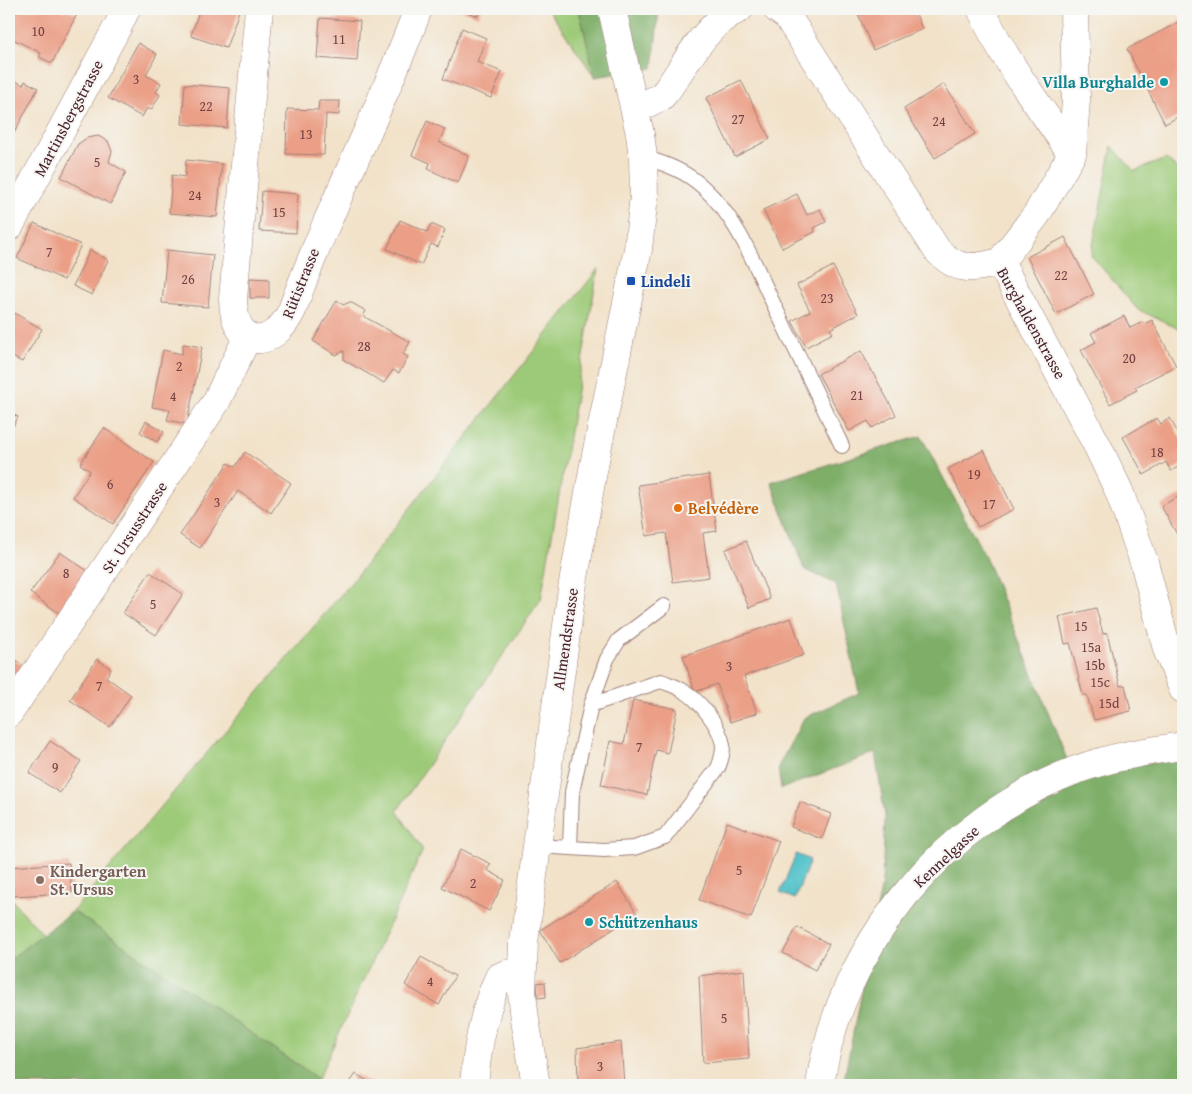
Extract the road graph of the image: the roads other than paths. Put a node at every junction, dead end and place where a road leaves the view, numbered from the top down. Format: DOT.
graph roads {
  1 [pos="126,9"];
  2 [pos="258,9"];
  3 [pos="418,9"];
  4 [pos="612,9"];
  5 [pos="739,9"];
  6 [pos="777,9"];
  7 [pos="981,9"];
  8 [pos="1074,9"];
  9 [pos="635,109"];
  10 [pos="1072,154"];
  11 [pos="643,157"];
  12 [pos="9,227"];
  13 [pos="1000,262"];
  14 [pos="248,336"];
  15 [pos="842,446"];
  16 [pos="664,606"];
  17 [pos="1183,689"];
  18 [pos="591,705"];
  19 [pos="9,713"];
  20 [pos="1183,746"];
  21 [pos="538,846"];
  22 [pos="570,848"];
  23 [pos="522,972"];
  24 [pos="474,1085"];
  25 [pos="536,1085"];
  26 [pos="820,1085"];
  1 -- 12 [label="street, Martinsbergstrasse"];
  2 -- 14 [label="street"];
  3 -- 14 [label="street, Rütistrasse"];
  4 -- 9 [label="street"];
  5 -- 9 [label="street"];
  6 -- 13 [label="street, Burghaldenstrasse"];
  7 -- 10 [label="street"];
  8 -- 10 [label="street"];
  9 -- 11 [label="street"];
  10 -- 13 [label="street"];
  11 -- 15 [label="lane"];
  11 -- 21 [label="street, Allmendstrasse"];
  13 -- 17 [label="street, Burghaldenstrasse"];
  14 -- 19 [label="street, St. Ursusstrasse"];
  16 -- 18 [label="lane"];
  18 -- 22 [label="lane"];
  18 -- 22 [label="lane"];
  20 -- 26 [label="street, Kennelgasse"];
  21 -- 22 [label="lane"];
  21 -- 23 [label="street, Allmendstrasse"];
  23 -- 24 [label="street"];
  23 -- 25 [label="street, Allmendstrasse"];
}
